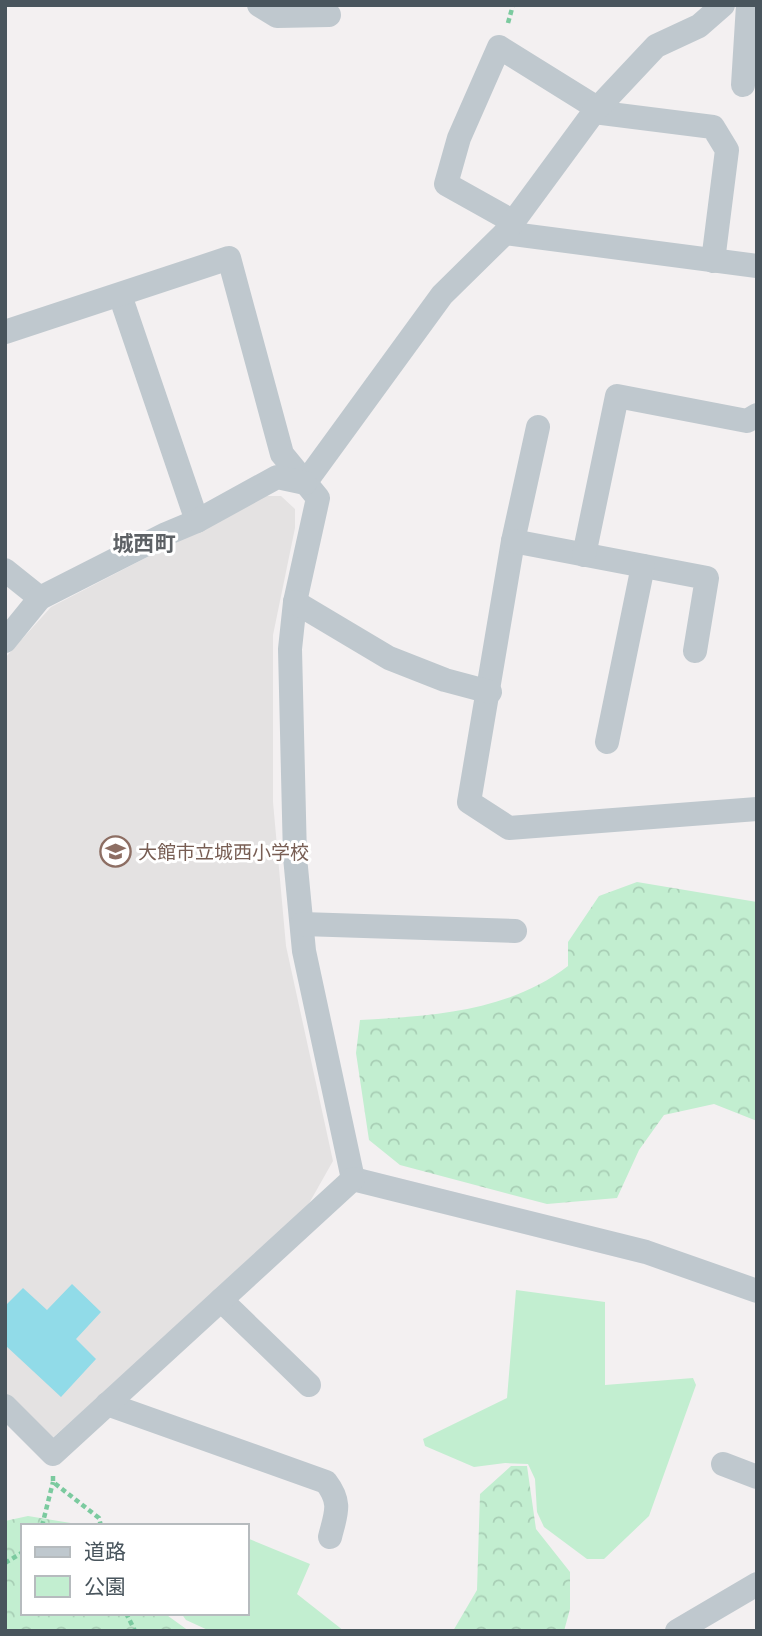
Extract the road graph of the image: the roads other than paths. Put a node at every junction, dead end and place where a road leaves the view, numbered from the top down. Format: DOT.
graph roads {
  1 [pos="259,5"];
  2 [pos="723,5"];
  3 [pos="748,5"];
  4 [pos="329,15"];
  5 [pos="743,85"];
  6 [pos="596,110"];
  7 [pos="509,227"];
  8 [pos="713,261"];
  9 [pos="757,266"];
  10 [pos="120,295"];
  11 [pos="5,332"];
  12 [pos="757,415"];
  13 [pos="538,427"];
  14 [pos="305,483"];
  15 [pos="197,521"];
  16 [pos="513,541"];
  17 [pos="584,555"];
  18 [pos="643,566"];
  19 [pos="5,570"];
  20 [pos="40,598"];
  21 [pos="295,602"];
  22 [pos="5,641"];
  23 [pos="695,651"];
  24 [pos="490,692"];
  25 [pos="607,742"];
  26 [pos="757,809"];
  27 [pos="302,924"];
  28 [pos="516,931"];
  29 [pos="353,1179"];
  30 [pos="757,1290"];
  31 [pos="221,1300"];
  32 [pos="309,1385"];
  33 [pos="107,1404"];
  34 [pos="5,1406"];
  35 [pos="723,1464"];
  36 [pos="757,1477"];
  37 [pos="330,1537"];
  38 [pos="757,1584"];
  39 [pos="677,1631"];
  1 -- 4 [label="street"];
  2 -- 6 [label="street"];
  3 -- 5 [label="street"];
  6 -- 7 [label="street"];
  6 -- 7 [label="street"];
  6 -- 8 [label="street"];
  7 -- 8 [label="street"];
  7 -- 14 [label="street"];
  8 -- 9 [label="street"];
  10 -- 11 [label="street"];
  10 -- 14 [label="street"];
  10 -- 15 [label="street"];
  12 -- 17 [label="street"];
  13 -- 16 [label="street"];
  14 -- 15 [label="street"];
  14 -- 21 [label="street"];
  15 -- 20 [label="street"];
  16 -- 17 [label="street"];
  16 -- 24 [label="street"];
  17 -- 18 [label="street"];
  18 -- 23 [label="street"];
  18 -- 25 [label="street"];
  19 -- 20 [label="street"];
  20 -- 22 [label="street"];
  21 -- 24 [label="street"];
  21 -- 27 [label="street"];
  24 -- 26 [label="street"];
  27 -- 28 [label="street"];
  27 -- 29 [label="street"];
  29 -- 30 [label="street"];
  29 -- 31 [label="street"];
  31 -- 32 [label="street"];
  31 -- 33 [label="street"];
  33 -- 34 [label="street"];
  33 -- 37 [label="street"];
  35 -- 36 [label="street"];
  38 -- 39 [label="street"];
}
